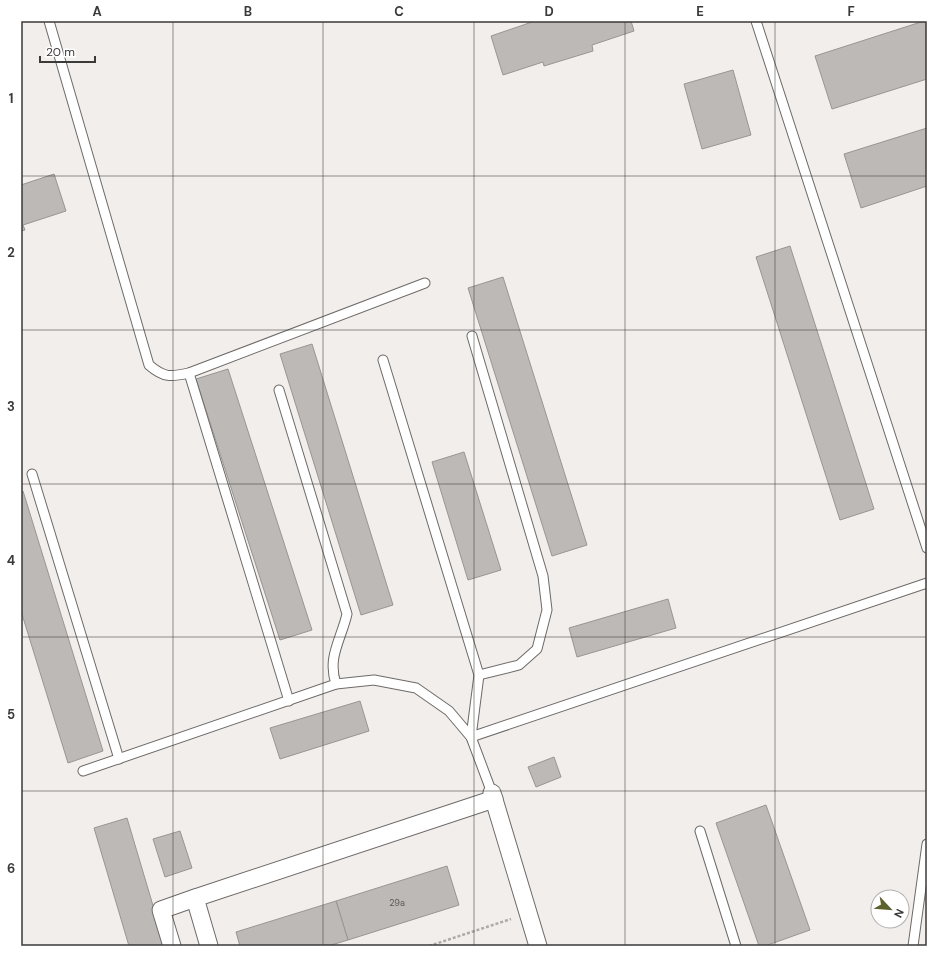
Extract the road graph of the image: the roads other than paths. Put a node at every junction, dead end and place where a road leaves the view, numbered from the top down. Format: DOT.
graph roads {
  1 [pos="49,21"];
  2 [pos="756,21"];
  3 [pos="425,283"];
  4 [pos="472,336"];
  5 [pos="383,360"];
  6 [pos="189,373"];
  7 [pos="278,390"];
  8 [pos="32,474"];
  9 [pos="927,548"];
  10 [pos="927,583"];
  11 [pos="479,675"];
  12 [pos="336,684"];
  13 [pos="289,701"];
  14 [pos="471,737"];
  15 [pos="119,758"];
  16 [pos="83,771"];
  17 [pos="493,796"];
  18 [pos="700,831"];
  19 [pos="927,844"];
  20 [pos="195,898"];
  21 [pos="172,946"];
  22 [pos="209,946"];
  23 [pos="538,946"];
  24 [pos="736,946"];
  25 [pos="913,946"];
  1 -- 6 [label="lane"];
  2 -- 9 [label="lane"];
  3 -- 6 [label="lane"];
  4 -- 11 [label="lane"];
  5 -- 11 [label="lane"];
  6 -- 13 [label="lane"];
  7 -- 12 [label="lane"];
  8 -- 15 [label="lane"];
  10 -- 14 [label="lane"];
  11 -- 14 [label="lane"];
  12 -- 13 [label="lane"];
  12 -- 14 [label="lane"];
  13 -- 15 [label="lane"];
  14 -- 17 [label="lane"];
  15 -- 16 [label="lane"];
  17 -- 20 [label="street"];
  17 -- 23 [label="street"];
  18 -- 24 [label="lane"];
  19 -- 25 [label="lane"];
  20 -- 21 [label="street"];
  20 -- 22 [label="street"];
}
